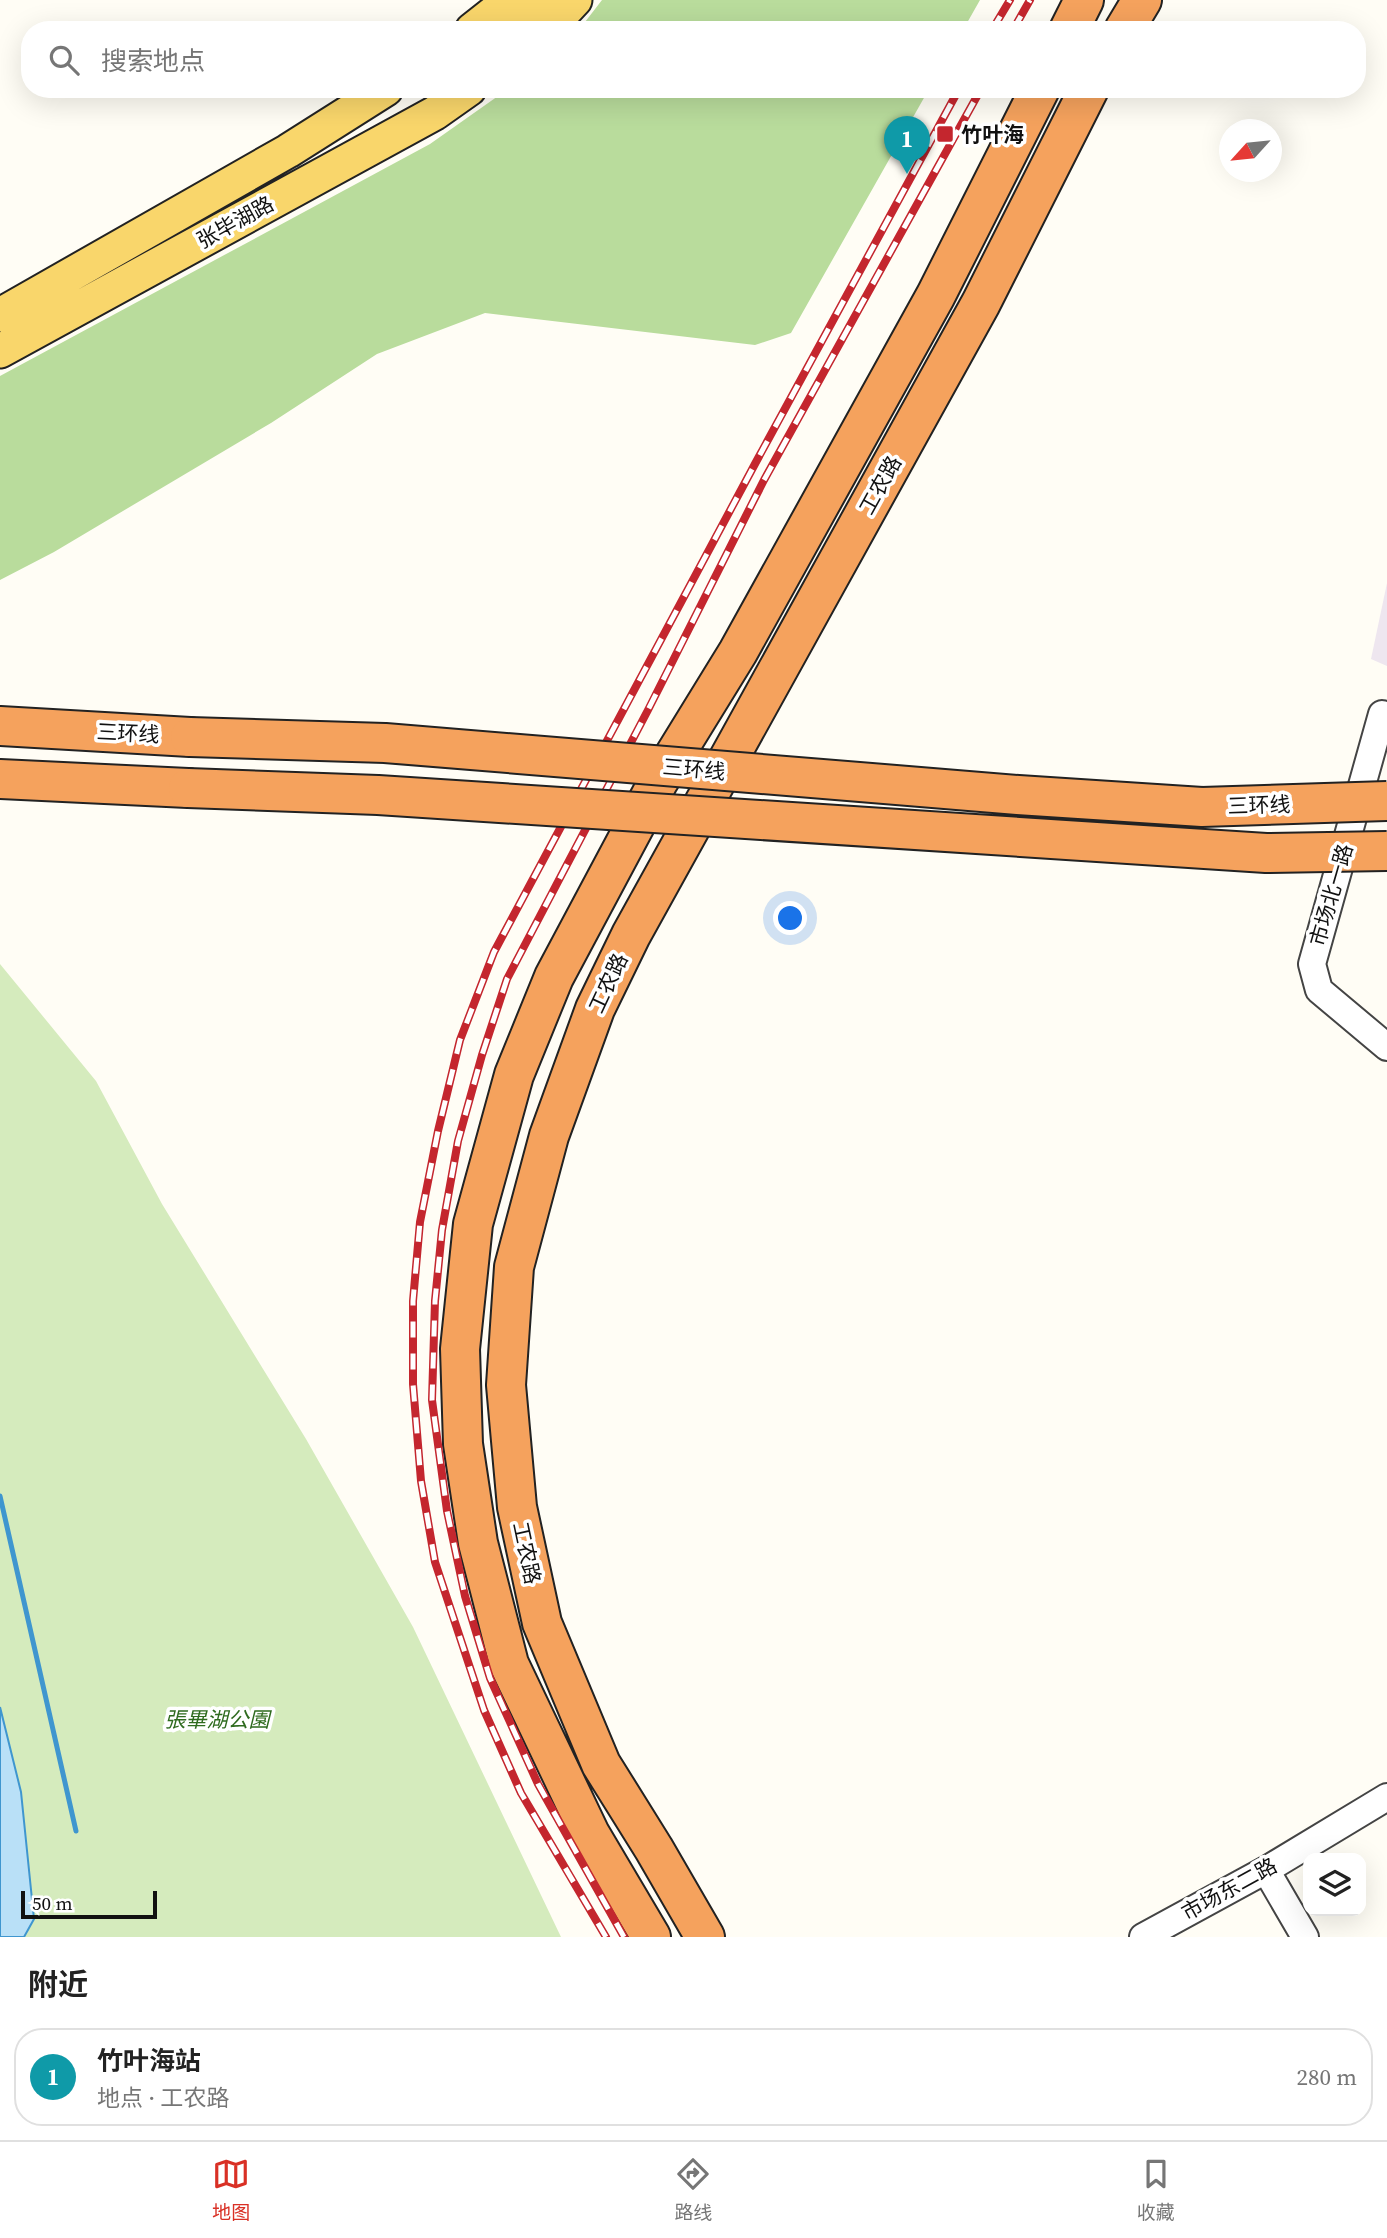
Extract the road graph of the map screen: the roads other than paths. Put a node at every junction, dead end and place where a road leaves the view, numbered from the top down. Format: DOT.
graph roads {
  1 [pos="510,0"];
  2 [pos="542,0"];
  3 [pos="575,0"];
  4 [pos="1084,0"];
  5 [pos="1142,0"];
  6 [pos="483,21"];
  7 [pos="519,21"];
  8 [pos="555,21"];
  9 [pos="1074,21"];
  10 [pos="1129,21"];
  11 [pos="372,98"];
  12 [pos="417,98"];
  13 [pos="456,98"];
  14 [pos="1035,98"];
  15 [pos="1084,98"];
  16 [pos="320,176"];
  17 [pos="0,315"];
  18 [pos="0,351"];
  19 [pos="1382,714"];
  20 [pos="0,726"];
  21 [pos="0,779"];
  22 [pos="1387,801"];
  23 [pos="1387,851"];
  24 [pos="1387,1047"];
  25 [pos="1387,1797"];
  26 [pos="1266,1870"];
  27 [pos="645,1929"];
  28 [pos="705,1937"];
  29 [pos="1143,1937"];
  30 [pos="1305,1937"];
  1 -- 6 [label="main road"];
  2 -- 7 [label="main road"];
  3 -- 8 [label="main road"];
  4 -- 9 [label="highway"];
  5 -- 10 [label="highway"];
  11 -- 17 [label="main road, 张毕湖路"];
  12 -- 16 [label="main road"];
  13 -- 16 [label="main road, 张毕湖路"];
  14 -- 27 [label="highway, 工农路"];
  15 -- 28 [label="highway, 工农路"];
  16 -- 18 [label="main road, 张毕湖路"];
  19 -- 24 [label="street, 市场北一路"];
  20 -- 22 [label="highway, 三环线, bridge"];
  21 -- 23 [label="highway, bridge"];
  25 -- 26 [label="street, 市场东二路"];
  26 -- 29 [label="street, 市场东二路"];
  26 -- 30 [label="street"];
}
